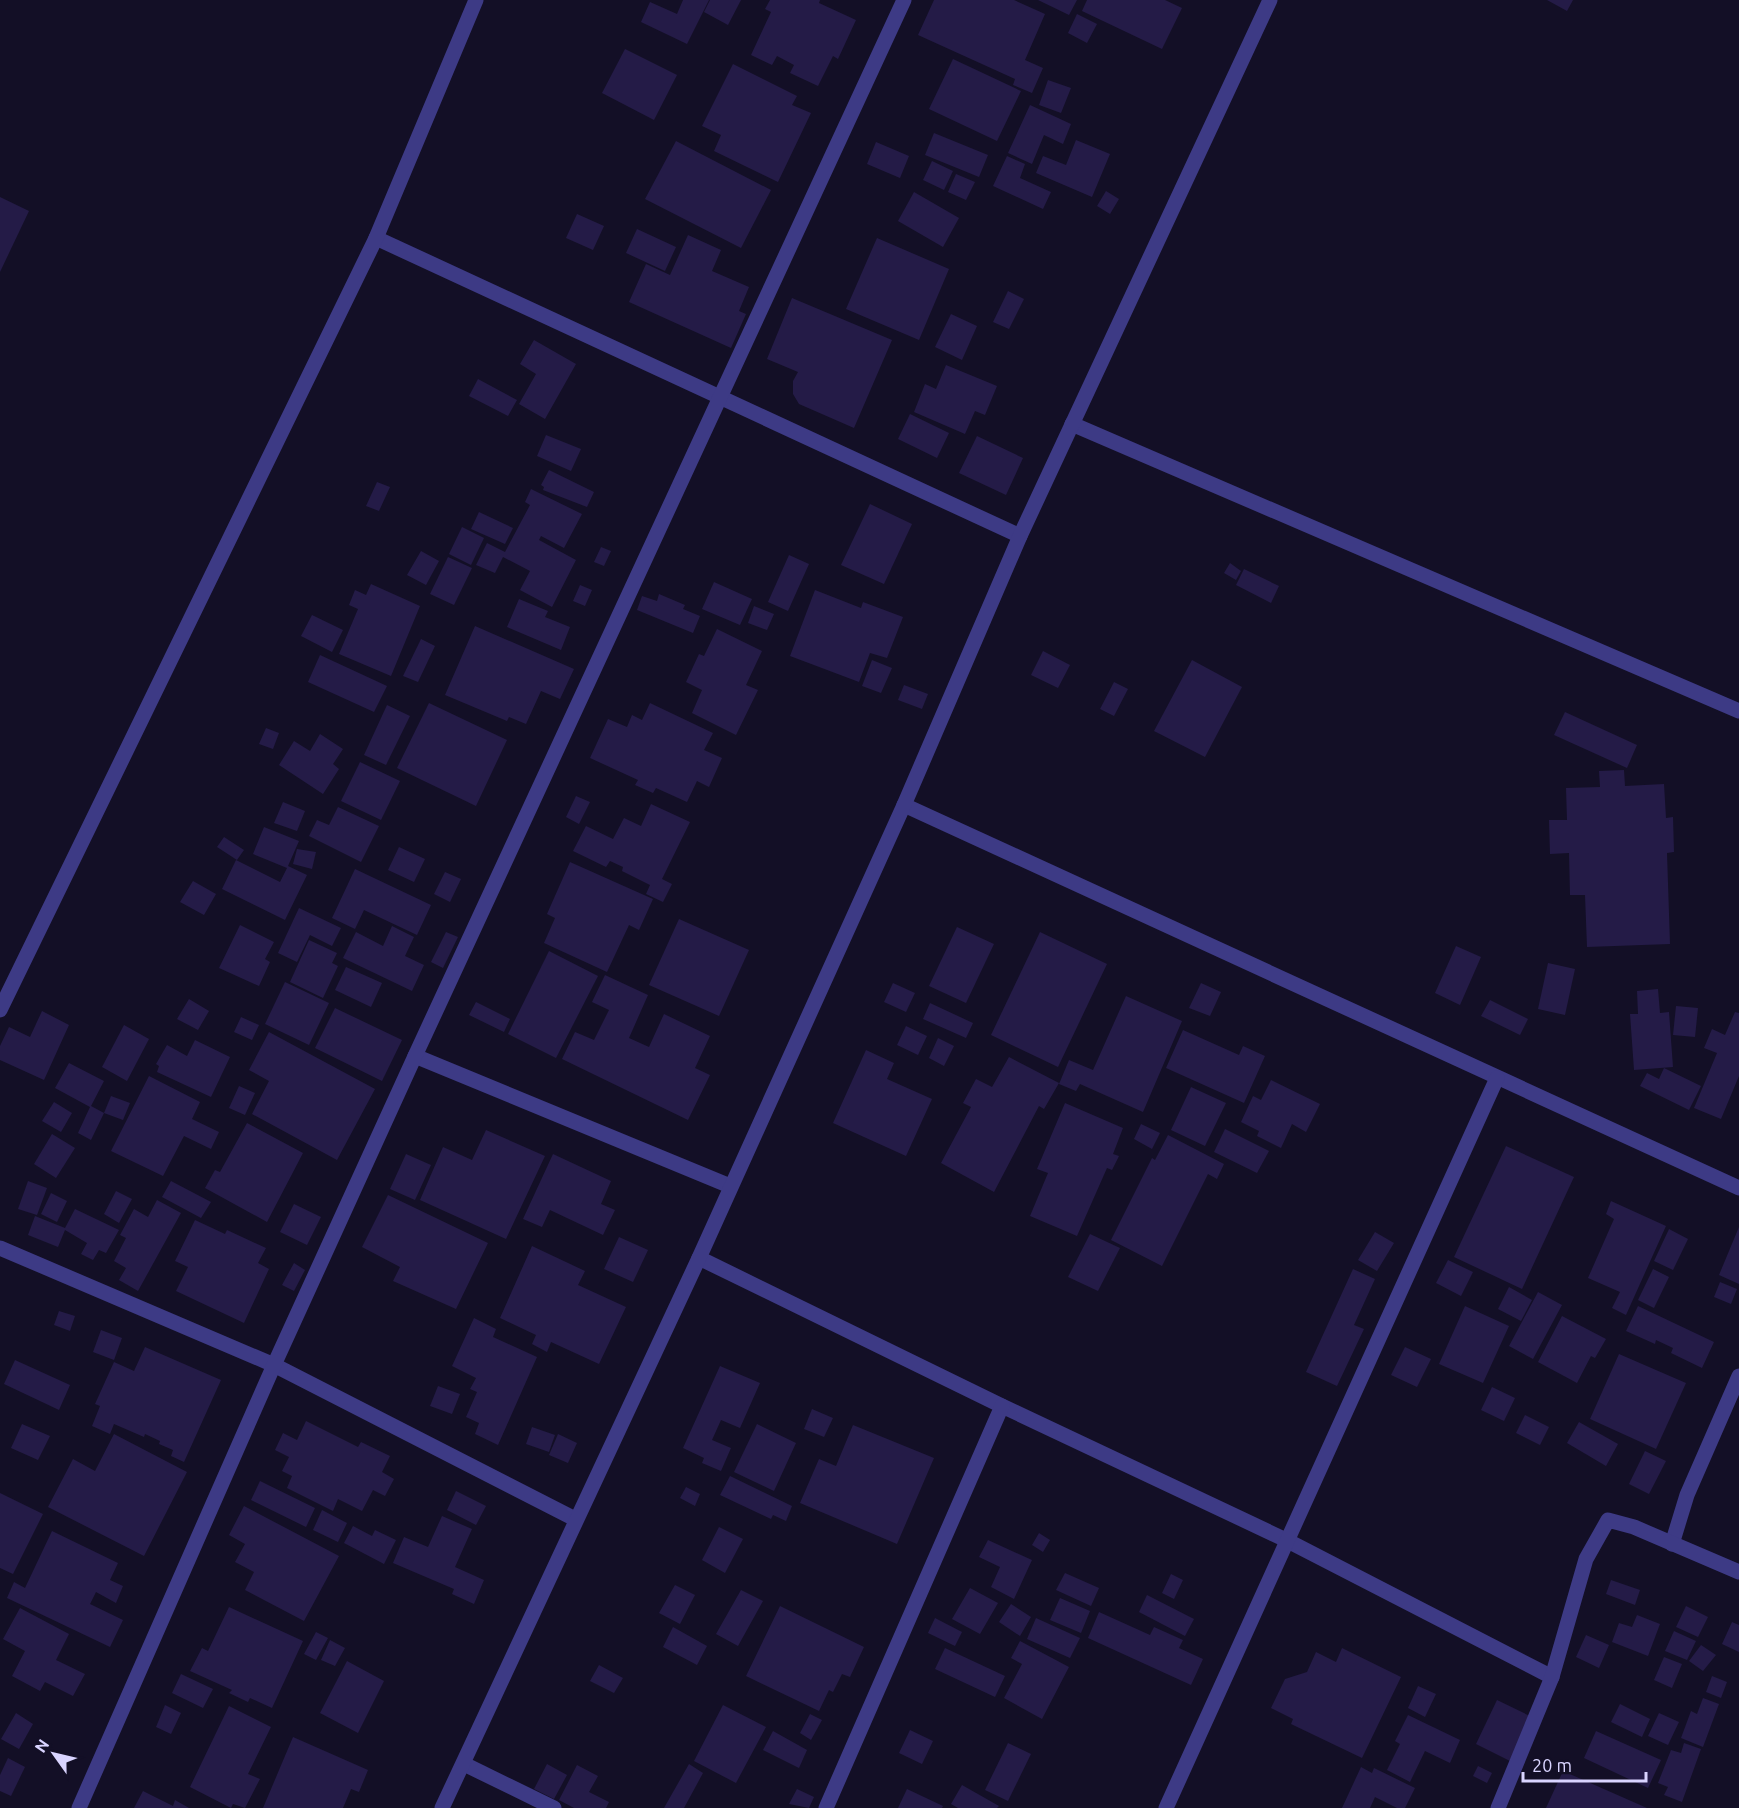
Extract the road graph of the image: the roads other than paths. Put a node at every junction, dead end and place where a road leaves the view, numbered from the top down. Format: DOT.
graph roads {
  1 [pos="476,0"];
  2 [pos="904,0"];
  3 [pos="1270,0"];
  4 [pos="376,238"];
  5 [pos="720,398"];
  6 [pos="1072,424"];
  7 [pos="1020,536"];
  8 [pos="1739,711"];
  9 [pos="904,805"];
  10 [pos="0,1010"];
  11 [pos="414,1056"];
  12 [pos="1497,1078"];
  13 [pos="730,1186"];
  14 [pos="1739,1188"];
  15 [pos="0,1248"];
  16 [pos="699,1257"];
  17 [pos="274,1365"];
  18 [pos="1739,1376"];
  19 [pos="1002,1406"];
  20 [pos="575,1519"];
  21 [pos="1286,1540"];
  22 [pos="1672,1544"];
  23 [pos="1739,1572"];
  24 [pos="1552,1677"];
  25 [pos="464,1764"];
  26 [pos="79,1808"];
  27 [pos="442,1808"];
  28 [pos="554,1808"];
  29 [pos="826,1808"];
  30 [pos="1166,1808"];
  31 [pos="1498,1808"];
  1 -- 4 [label="street"];
  2 -- 5 [label="street"];
  3 -- 6 [label="street"];
  4 -- 5 [label="street"];
  4 -- 10 [label="street"];
  5 -- 7 [label="street"];
  5 -- 11 [label="street"];
  6 -- 7 [label="street"];
  6 -- 8 [label="street"];
  7 -- 9 [label="street"];
  9 -- 12 [label="street"];
  9 -- 13 [label="street"];
  11 -- 13 [label="street"];
  11 -- 17 [label="street"];
  12 -- 14 [label="street"];
  12 -- 21 [label="street"];
  13 -- 16 [label="street"];
  15 -- 17 [label="street"];
  16 -- 19 [label="street"];
  16 -- 20 [label="street"];
  17 -- 20 [label="street"];
  17 -- 26 [label="street"];
  18 -- 22 [label="street"];
  19 -- 21 [label="street"];
  19 -- 29 [label="street"];
  20 -- 25 [label="street"];
  21 -- 24 [label="street"];
  21 -- 30 [label="street"];
  22 -- 23 [label="street"];
  22 -- 24 [label="street"];
  24 -- 31 [label="street"];
  25 -- 27 [label="street"];
  25 -- 28 [label="street"];
}
